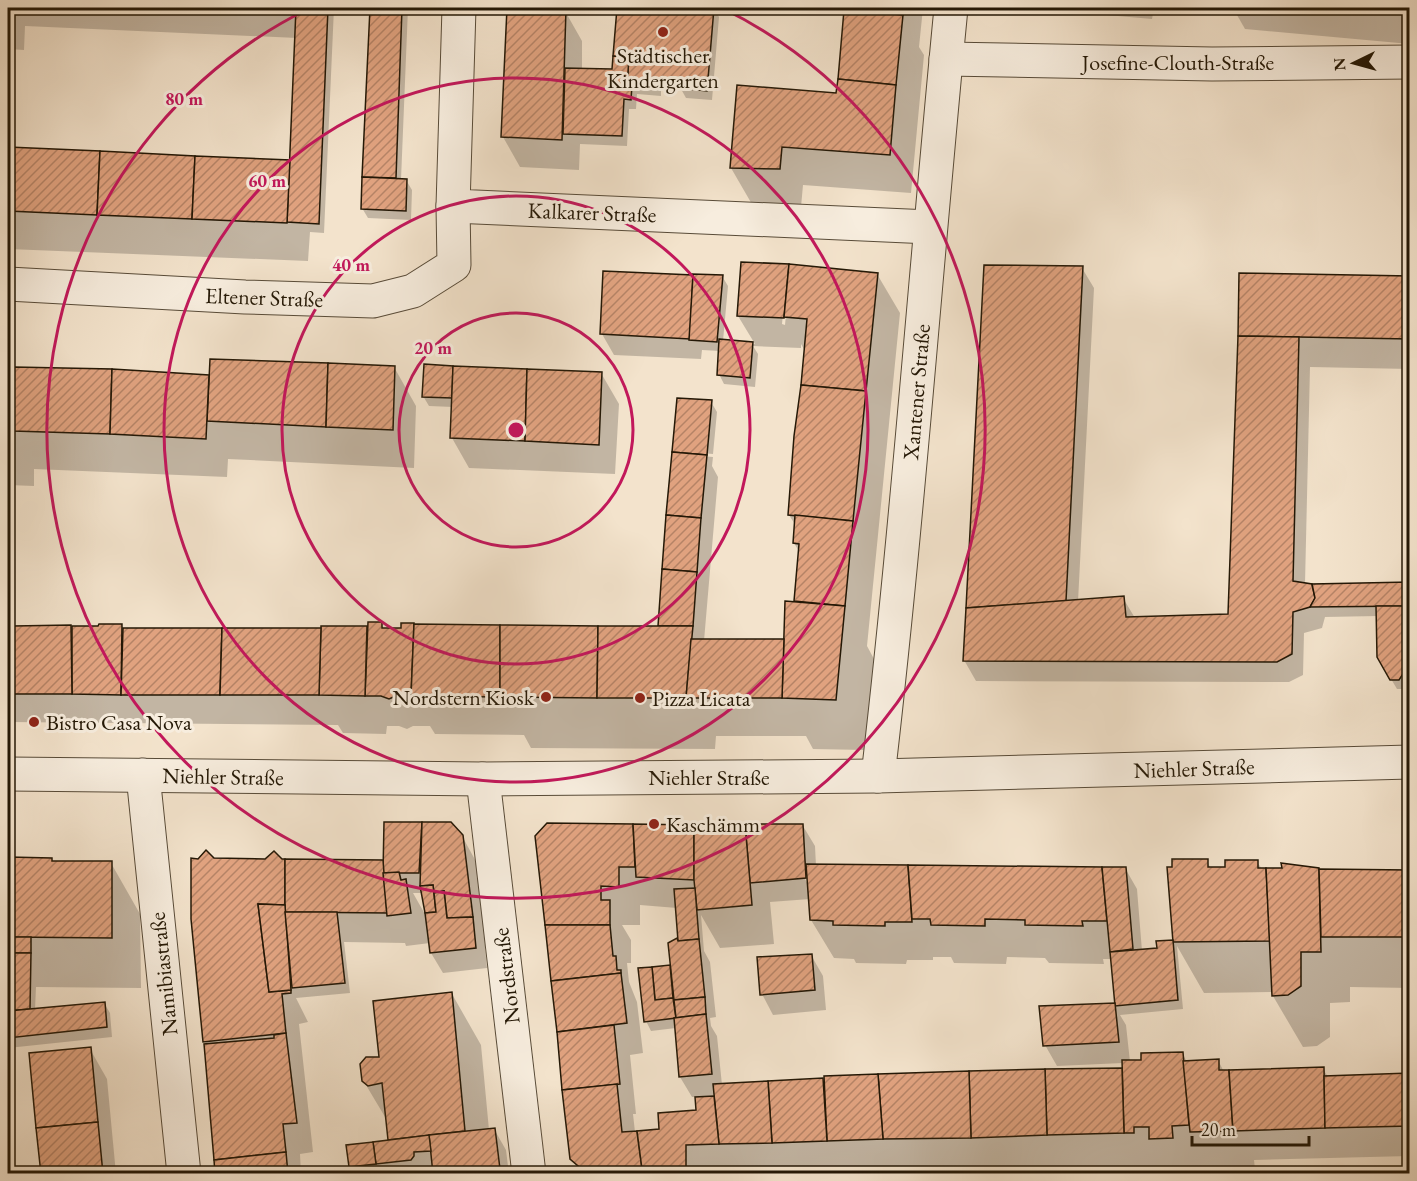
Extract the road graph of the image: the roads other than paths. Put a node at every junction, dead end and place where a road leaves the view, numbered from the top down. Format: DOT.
graph roads {
  1 [pos="459,8"];
  2 [pos="951,8"];
  3 [pos="946,59"];
  4 [pos="1410,62"];
  5 [pos="453,206"];
  6 [pos="930,227"];
  7 [pos="8,284"];
  8 [pos="1410,762"];
  9 [pos="8,774"];
  10 [pos="143,775"];
  11 [pos="878,776"];
  12 [pos="483,779"];
  13 [pos="184,1173"];
  14 [pos="529,1173"];
  1 -- 5 [label="street"];
  2 -- 3 [label="street, Xantener Straße"];
  3 -- 4 [label="street, Josefine-Clouth-Straße"];
  3 -- 6 [label="street, Xantener Straße"];
  5 -- 6 [label="street, Kalkarer Straße"];
  5 -- 7 [label="street, Eltener Straße"];
  6 -- 11 [label="street, Xantener Straße"];
  8 -- 11 [label="street, Niehler Straße"];
  9 -- 10 [label="street, Niehler Straße"];
  10 -- 12 [label="street, Niehler Straße"];
  10 -- 13 [label="street, Namibiastraße"];
  11 -- 12 [label="street, Niehler Straße"];
  12 -- 14 [label="street, Nordstraße"];
}
